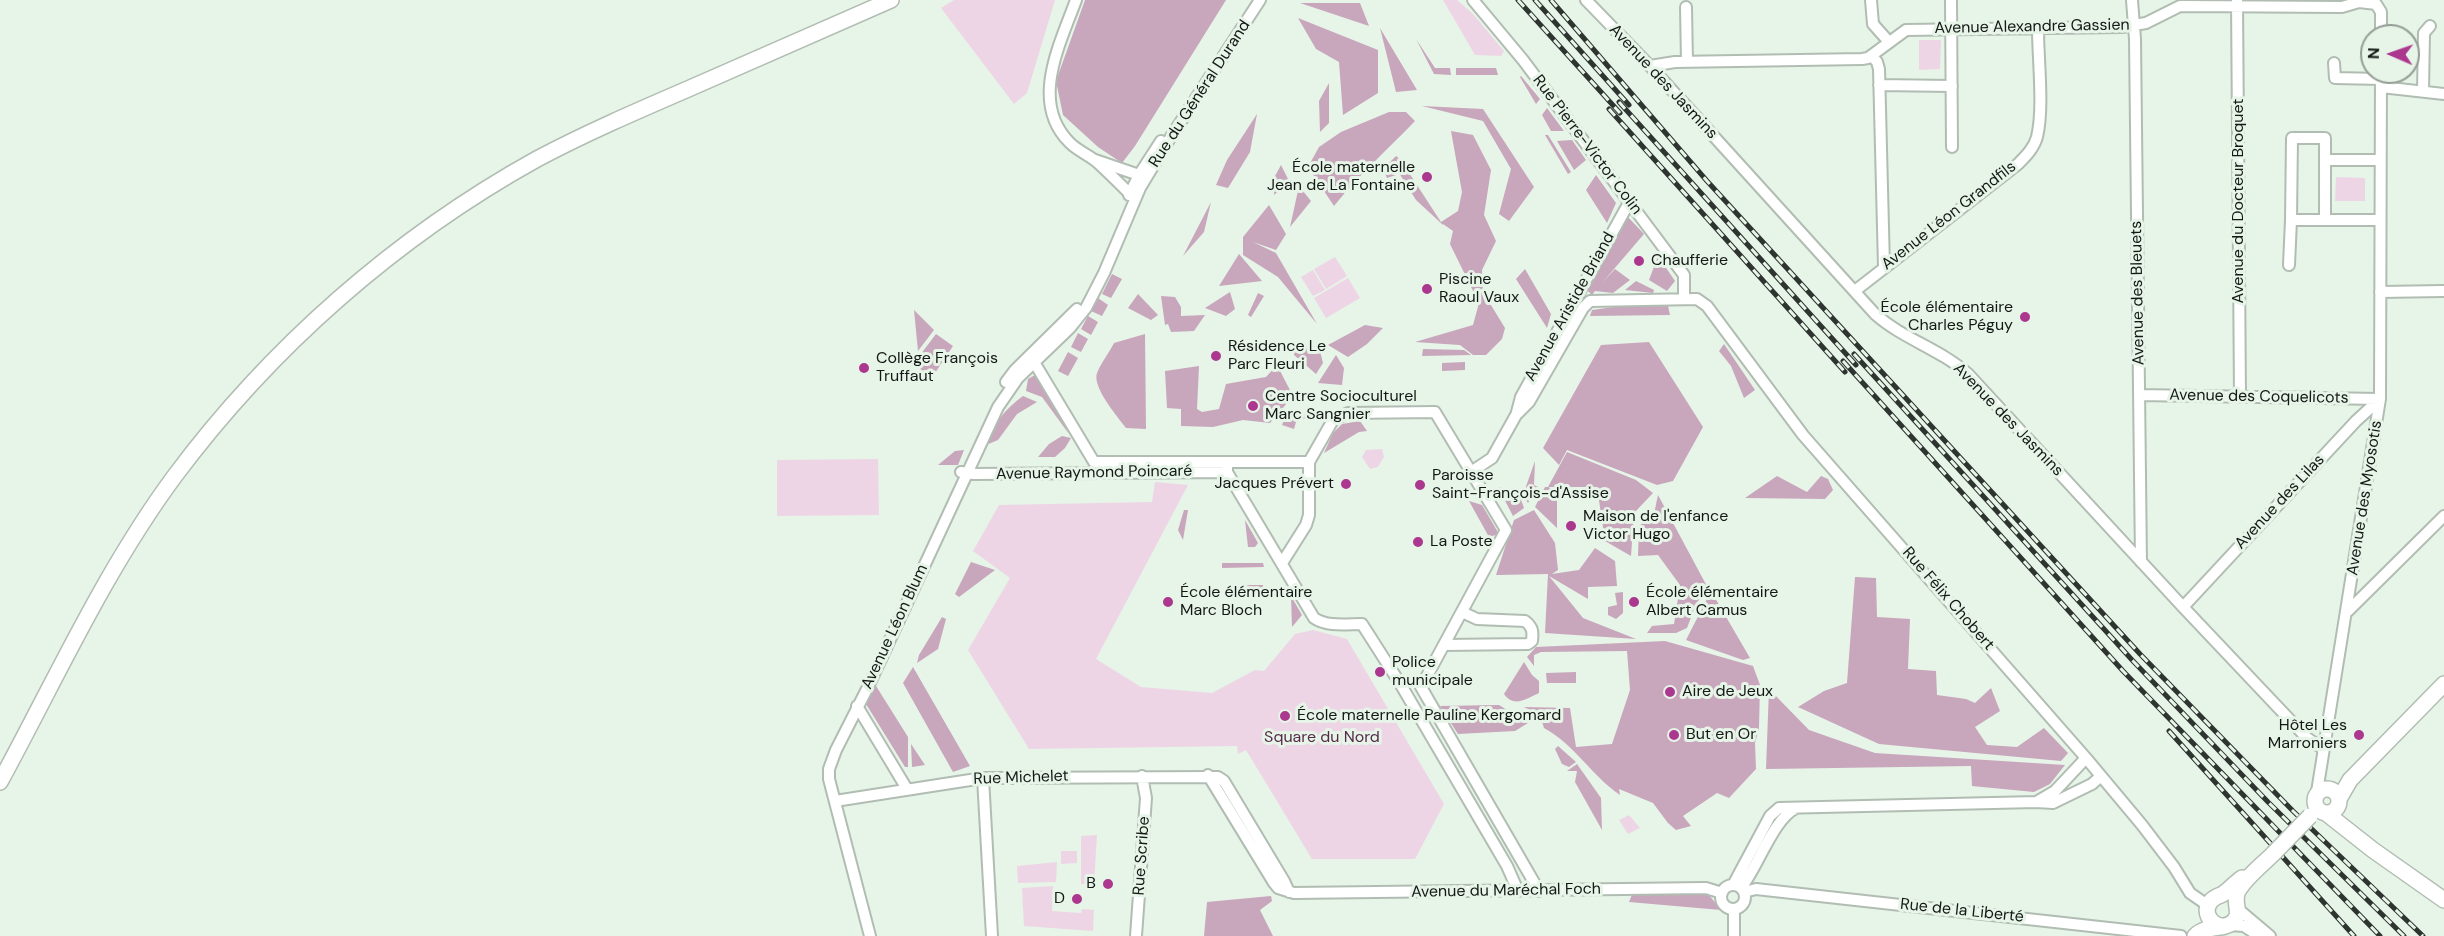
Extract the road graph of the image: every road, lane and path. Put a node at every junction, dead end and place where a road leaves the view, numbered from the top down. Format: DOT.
graph roads {
  1 [pos="891,0"];
  2 [pos="1076,0"];
  3 [pos="1252,0"];
  4 [pos="1260,0"];
  5 [pos="1473,0"];
  6 [pos="1586,0"];
  7 [pos="1871,0"];
  8 [pos="1951,0"];
  9 [pos="2132,0"];
  10 [pos="2359,1"];
  11 [pos="2378,2"];
  12 [pos="2237,3"];
  13 [pos="2170,5"];
  14 [pos="1686,7"];
  15 [pos="2381,24"];
  16 [pos="2135,25"];
  17 [pos="2430,26"];
  18 [pos="2037,29"];
  19 [pos="1951,30"];
  20 [pos="1888,42"];
  21 [pos="1872,56"];
  22 [pos="1687,62"];
  23 [pos="2334,63"];
  24 [pos="1650,66"];
  25 [pos="2360,79"];
  26 [pos="2381,84"];
  27 [pos="2398,84"];
  28 [pos="1879,85"];
  29 [pos="1952,86"];
  30 [pos="2423,91"];
  31 [pos="2444,94"];
  32 [pos="1952,147"];
  33 [pos="1095,160"];
  34 [pos="2325,160"];
  35 [pos="2380,160"];
  36 [pos="1138,182"];
  37 [pos="1130,194"];
  38 [pos="1630,201"];
  39 [pos="2291,220"];
  40 [pos="2325,220"];
  41 [pos="2380,220"];
  42 [pos="2289,266"];
  43 [pos="1884,267"];
  44 [pos="1856,290"];
  45 [pos="2444,291"];
  46 [pos="2380,292"];
  47 [pos="1578,293"];
  48 [pos="1684,298"];
  49 [pos="1590,301"];
  50 [pos="1032,358"];
  51 [pos="2139,395"];
  52 [pos="2240,396"];
  53 [pos="2380,399"];
  54 [pos="1516,416"];
  55 [pos="1309,462"];
  56 [pos="1093,467"];
  57 [pos="1227,467"];
  58 [pos="1471,472"];
  59 [pos="964,473"];
  60 [pos="2444,516"];
  61 [pos="2141,562"];
  62 [pos="1282,563"];
  63 [pos="2183,607"];
  64 [pos="1462,612"];
  65 [pos="2347,612"];
  66 [pos="1444,645"];
  67 [pos="2444,684"];
  68 [pos="1401,685"];
  69 [pos="1421,687"];
  70 [pos="856,706"];
  71 [pos="2322,748"];
  72 [pos="2086,758"];
  73 [pos="1142,776"];
  74 [pos="2100,776"];
  75 [pos="983,778"];
  76 [pos="0,782"];
  77 [pos="906,789"];
  78 [pos="835,801"];
  79 [pos="2036,802"];
  80 [pos="2325,802"];
  81 [pos="2260,867"];
  82 [pos="1739,888"];
  83 [pos="1518,891"];
  84 [pos="1539,891"];
  85 [pos="1288,892"];
  86 [pos="1722,893"];
  87 [pos="2444,900"];
  88 [pos="2212,903"];
  89 [pos="2237,906"];
  90 [pos="1734,909"];
  91 [pos="2225,926"];
  92 [pos="2253,934"];
  93 [pos="870,936"];
  94 [pos="992,936"];
  95 [pos="1136,936"];
  96 [pos="1734,936"];
  97 [pos="2181,936"];
  98 [pos="2194,936"];
  99 [pos="2270,936"];
  1 -- 76 [label="main road"];
  2 -- 33 [label="street"];
  3 -- 36 [label="street, Rue du Général Durand"];
  4 -- 36 [label="street, Rue du Général Durand"];
  5 -- 38 [label="street, Rue Pierre-Victor Colin"];
  6 -- 24 [label="street, Avenue des Jasmins"];
  7 -- 20 [label="street"];
  8 -- 19 [label="street"];
  9 -- 16 [label="street, Avenue des Bleuets"];
  10 -- 11 [label="street, Avenue Alexandre Gassien"];
  10 -- 12 [label="street, Avenue Alexandre Gassien"];
  11 -- 15 [label="street"];
  12 -- 13 [label="street, Avenue Alexandre Gassien"];
  12 -- 52 [label="street, Avenue du Docteur Broquet"];
  13 -- 16 [label="street, Avenue Alexandre Gassien"];
  14 -- 22 [label="street"];
  16 -- 18 [label="street, Avenue Alexandre Gassien"];
  16 -- 51 [label="street, Avenue des Bleuets"];
  17 -- 30 [label="street"];
  18 -- 19 [label="street, Avenue Alexandre Gassien"];
  18 -- 43 [label="street, Avenue Léon Grandfils"];
  19 -- 20 [label="street, Avenue Alexandre Gassien"];
  19 -- 29 [label="street"];
  20 -- 21 [label="street, Avenue Alexandre Gassien"];
  21 -- 22 [label="street"];
  21 -- 28 [label="street"];
  22 -- 24 [label="street"];
  23 -- 25 [label="street"];
  24 -- 44 [label="street, Avenue des Jasmins"];
  26 -- 35 [label="street, Avenue des Myosotis"];
  27 -- 30 [label="street"];
  28 -- 29 [label="street"];
  28 -- 43 [label="street"];
  29 -- 32 [label="street"];
  30 -- 31 [label="street"];
  33 -- 36 [label="street"];
  33 -- 37 [label="street"];
  34 -- 35 [label="street"];
  34 -- 39 [label="street"];
  34 -- 40 [label="street"];
  35 -- 41 [label="street, Avenue des Myosotis"];
  36 -- 37 [label="street"];
  36 -- 50 [label="street, Avenue Léon Blum"];
  37 -- 50 [label="street, Avenue Léon Blum"];
  38 -- 47 [label="street, Avenue Aristide Briand"];
  38 -- 48 [label="street, Rue Pierre-Victor Colin"];
  39 -- 40 [label="street"];
  39 -- 42 [label="street"];
  40 -- 41 [label="street"];
  41 -- 46 [label="street, Avenue des Myosotis"];
  43 -- 44 [label="street, Avenue Léon Grandfils"];
  44 -- 61 [label="street, Avenue des Jasmins"];
  45 -- 46 [label="street"];
  46 -- 53 [label="street, Avenue des Myosotis"];
  47 -- 49 [label="street"];
  47 -- 54 [label="street, Avenue Aristide Briand"];
  48 -- 49 [label="street, Avenue Aristide Briand"];
  48 -- 72 [label="street, Rue Félix Chobert"];
  49 -- 54 [label="street, Avenue Aristide Briand"];
  50 -- 56 [label="street"];
  50 -- 59 [label="street, Avenue Léon Blum"];
  51 -- 52 [label="street, Avenue des Coquelicots"];
  51 -- 61 [label="street, Avenue des Bleuets"];
  52 -- 53 [label="street, Avenue des Coquelicots"];
  53 -- 63 [label="street, Avenue des Lilas"];
  53 -- 65 [label="street, Avenue des Myosotis"];
  54 -- 58 [label="street, Avenue Aristide Briand"];
  55 -- 57 [label="street, Avenue Raymond Poincaré"];
  55 -- 58 [label="street"];
  55 -- 62 [label="street"];
  56 -- 57 [label="street, Avenue Raymond Poincaré"];
  56 -- 59 [label="street, Avenue Raymond Poincaré"];
  57 -- 62 [label="street"];
  58 -- 64 [label="street"];
  59 -- 70 [label="street, Avenue Léon Blum"];
  60 -- 65 [label="street"];
  61 -- 63 [label="street, Avenue des Jasmins"];
  62 -- 68 [label="street"];
  63 -- 71 [label="street, Avenue des Jasmins"];
  64 -- 66 [label="street"];
  64 -- 66 [label="street"];
  65 -- 71 [label="street, Avenue des Myosotis"];
  66 -- 69 [label="street"];
  67 -- 80 [label="main road"];
  68 -- 69 [label="street"];
  68 -- 83 [label="street"];
  69 -- 84 [label="street"];
  70 -- 77 [label="street"];
  70 -- 78 [label="street, Avenue Léon Blum"];
  71 -- 80 [label="street, Avenue des Myosotis"];
  72 -- 74 [label="street, Rue Félix Chobert"];
  72 -- 79 [label="street"];
  73 -- 75 [label="street, Rue Michelet"];
  73 -- 85 [label="street, Rue Michelet"];
  73 -- 95 [label="street, Rue Scribe"];
  74 -- 79 [label="street"];
  74 -- 88 [label="street, Rue Félix Chobert"];
  75 -- 77 [label="street, Rue Michelet"];
  75 -- 94 [label="street"];
  77 -- 78 [label="street, Rue Michelet"];
  78 -- 93 [label="street"];
  79 -- 82 [label="street"];
  80 -- 81 [label="main road, bridge"];
  80 -- 87 [label="main road"];
  81 -- 88 [label="main road"];
  81 -- 89 [label="main road"];
  82 -- 86 [label="street"];
  82 -- 90 [label="street"];
  82 -- 97 [label="street, Rue de la Liberté"];
  83 -- 84 [label="street, Avenue du Maréchal Foch"];
  83 -- 85 [label="street, Avenue du Maréchal Foch"];
  84 -- 86 [label="street, Avenue du Maréchal Foch"];
  86 -- 90 [label="street"];
  88 -- 89 [label="main road"];
  88 -- 91 [label="main road"];
  88 -- 97 [label="main road"];
  89 -- 91 [label="main road"];
  89 -- 99 [label="street"];
  90 -- 96 [label="street"];
  91 -- 92 [label="street"];
  91 -- 98 [label="main road"];
}
